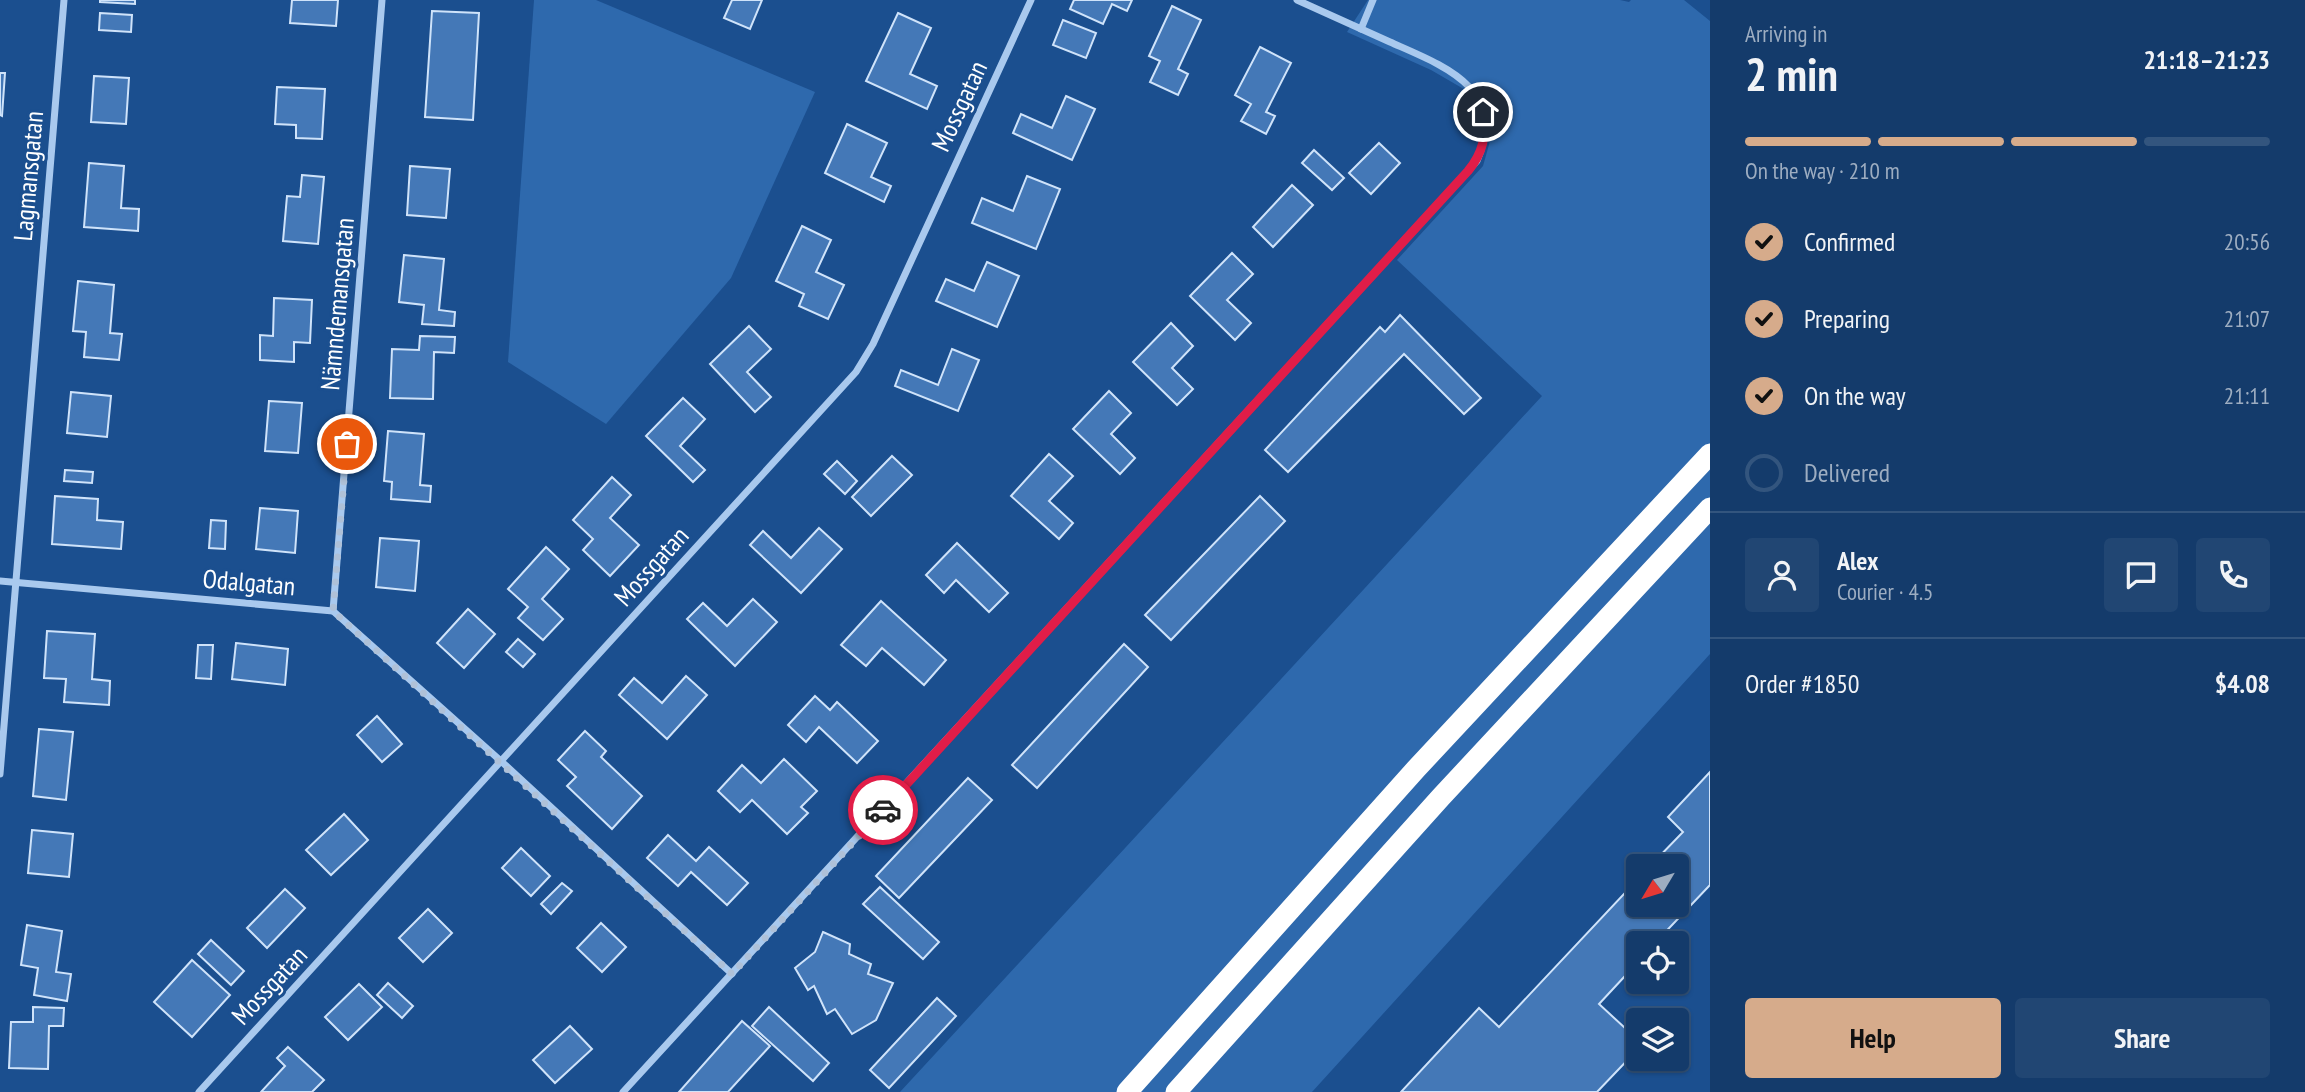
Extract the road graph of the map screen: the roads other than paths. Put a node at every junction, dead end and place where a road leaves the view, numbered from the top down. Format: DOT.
graph roads {
  1 [pos="64,0"];
  2 [pos="382,0"];
  3 [pos="1031,0"];
  4 [pos="1297,0"];
  5 [pos="1373,0"];
  6 [pos="1361,29"];
  7 [pos="1710,454"];
  8 [pos="1710,508"];
  9 [pos="0,581"];
  10 [pos="15,582"];
  11 [pos="333,611"];
  12 [pos="502,762"];
  13 [pos="0,774"];
  14 [pos="732,974"];
  15 [pos="199,1092"];
  16 [pos="623,1092"];
  17 [pos="1127,1092"];
  18 [pos="1176,1092"];
  1 -- 10 [label="street, Lagmansgatan"];
  2 -- 11 [label="street, Nämndemansgatan"];
  3 -- 12 [label="street, Mossgatan"];
  4 -- 6 [label="street"];
  5 -- 6 [label="street"];
  6 -- 14 [label="street"];
  7 -- 17 [label="highway"];
  8 -- 18 [label="highway"];
  9 -- 10 [label="street, Odalgatan"];
  10 -- 11 [label="street, Odalgatan"];
  10 -- 13 [label="street, Lagmansgatan"];
  11 -- 12 [label="street"];
  12 -- 14 [label="street"];
  12 -- 15 [label="street, Mossgatan"];
  14 -- 16 [label="street"];
}
